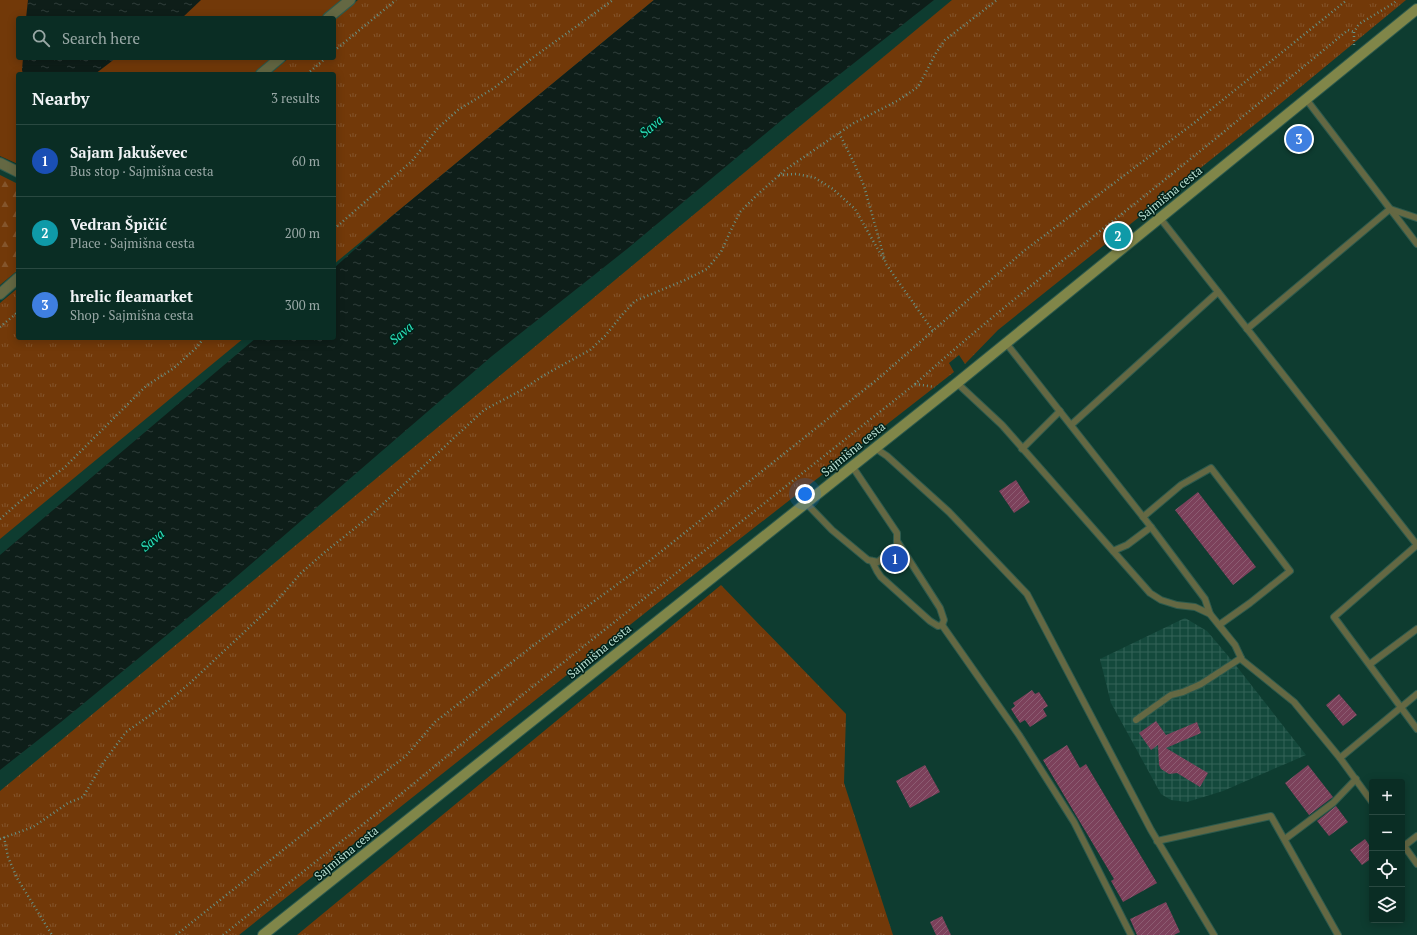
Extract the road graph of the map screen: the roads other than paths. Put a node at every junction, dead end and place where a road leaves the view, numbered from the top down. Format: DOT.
graph roads {
  1 [pos="350,0"];
  2 [pos="1417,9"];
  3 [pos="330,16"];
  4 [pos="278,60"];
  5 [pos="263,72"];
  6 [pos="1306,99"];
  7 [pos="0,164"];
  8 [pos="16,171"];
  9 [pos="1390,209"];
  10 [pos="1160,218"];
  11 [pos="1417,218"];
  12 [pos="1417,244"];
  13 [pos="16,280"];
  14 [pos="1218,292"];
  15 [pos="0,294"];
  16 [pos="1247,329"];
  17 [pos="1006,343"];
  18 [pos="957,383"];
  19 [pos="1060,411"];
  20 [pos="1071,425"];
  21 [pos="875,448"];
  22 [pos="1022,449"];
  23 [pos="852,466"];
  24 [pos="806,503"];
  25 [pos="1143,517"];
  26 [pos="1151,527"];
  27 [pos="897,541"];
  28 [pos="1417,545"];
  29 [pos="1113,551"];
  30 [pos="872,561"];
  31 [pos="1210,614"];
  32 [pos="942,625"];
  33 [pos="1219,625"];
  34 [pos="1417,629"];
  35 [pos="1242,658"];
  36 [pos="1370,664"];
  37 [pos="1417,694"];
  38 [pos="1402,707"];
  39 [pos="1136,720"];
  40 [pos="1417,729"];
  41 [pos="1340,758"];
  42 [pos="1356,780"];
  43 [pos="1369,798"];
  44 [pos="1417,836"];
  45 [pos="1284,839"];
  46 [pos="1158,841"];
  47 [pos="1405,843"];
  48 [pos="1405,847"];
  49 [pos="1417,864"];
  50 [pos="263,935"];
  51 [pos="1131,935"];
  52 [pos="1214,935"];
  53 [pos="1338,935"];
  1 -- 3 [label="street"];
  2 -- 6 [label="street, Sajmišna cesta"];
  4 -- 5 [label="street"];
  6 -- 9 [label="lane"];
  6 -- 10 [label="street, Sajmišna cesta"];
  7 -- 8 [label="street"];
  9 -- 11 [label="lane"];
  9 -- 12 [label="lane"];
  9 -- 16 [label="lane"];
  10 -- 14 [label="lane"];
  10 -- 17 [label="street, Sajmišna cesta"];
  13 -- 15 [label="street"];
  14 -- 16 [label="lane"];
  14 -- 20 [label="lane"];
  16 -- 28 [label="lane"];
  17 -- 18 [label="street, Sajmišna cesta"];
  17 -- 19 [label="lane"];
  18 -- 21 [label="street, Sajmišna cesta"];
  18 -- 22 [label="lane"];
  19 -- 20 [label="lane"];
  19 -- 22 [label="lane"];
  20 -- 25 [label="lane"];
  21 -- 23 [label="street, Sajmišna cesta"];
  21 -- 46 [label="lane"];
  22 -- 29 [label="lane"];
  23 -- 24 [label="street, Sajmišna cesta"];
  23 -- 27 [label="lane"];
  24 -- 30 [label="lane"];
  24 -- 50 [label="street, Sajmišna cesta"];
  25 -- 26 [label="lane"];
  25 -- 33 [label="lane"];
  26 -- 29 [label="lane"];
  26 -- 31 [label="lane"];
  27 -- 30 [label="lane"];
  27 -- 32 [label="lane"];
  28 -- 36 [label="lane"];
  29 -- 31 [label="lane"];
  30 -- 32 [label="lane"];
  31 -- 33 [label="lane"];
  32 -- 51 [label="lane"];
  33 -- 35 [label="lane"];
  34 -- 36 [label="lane"];
  35 -- 39 [label="lane"];
  35 -- 41 [label="lane"];
  36 -- 38 [label="lane"];
  37 -- 38 [label="lane"];
  38 -- 40 [label="lane"];
  38 -- 41 [label="lane"];
  41 -- 42 [label="lane"];
  42 -- 43 [label="lane"];
  42 -- 45 [label="lane"];
  44 -- 47 [label="lane"];
  45 -- 46 [label="lane"];
  45 -- 53 [label="lane"];
  46 -- 52 [label="lane"];
  48 -- 49 [label="lane"];
}
